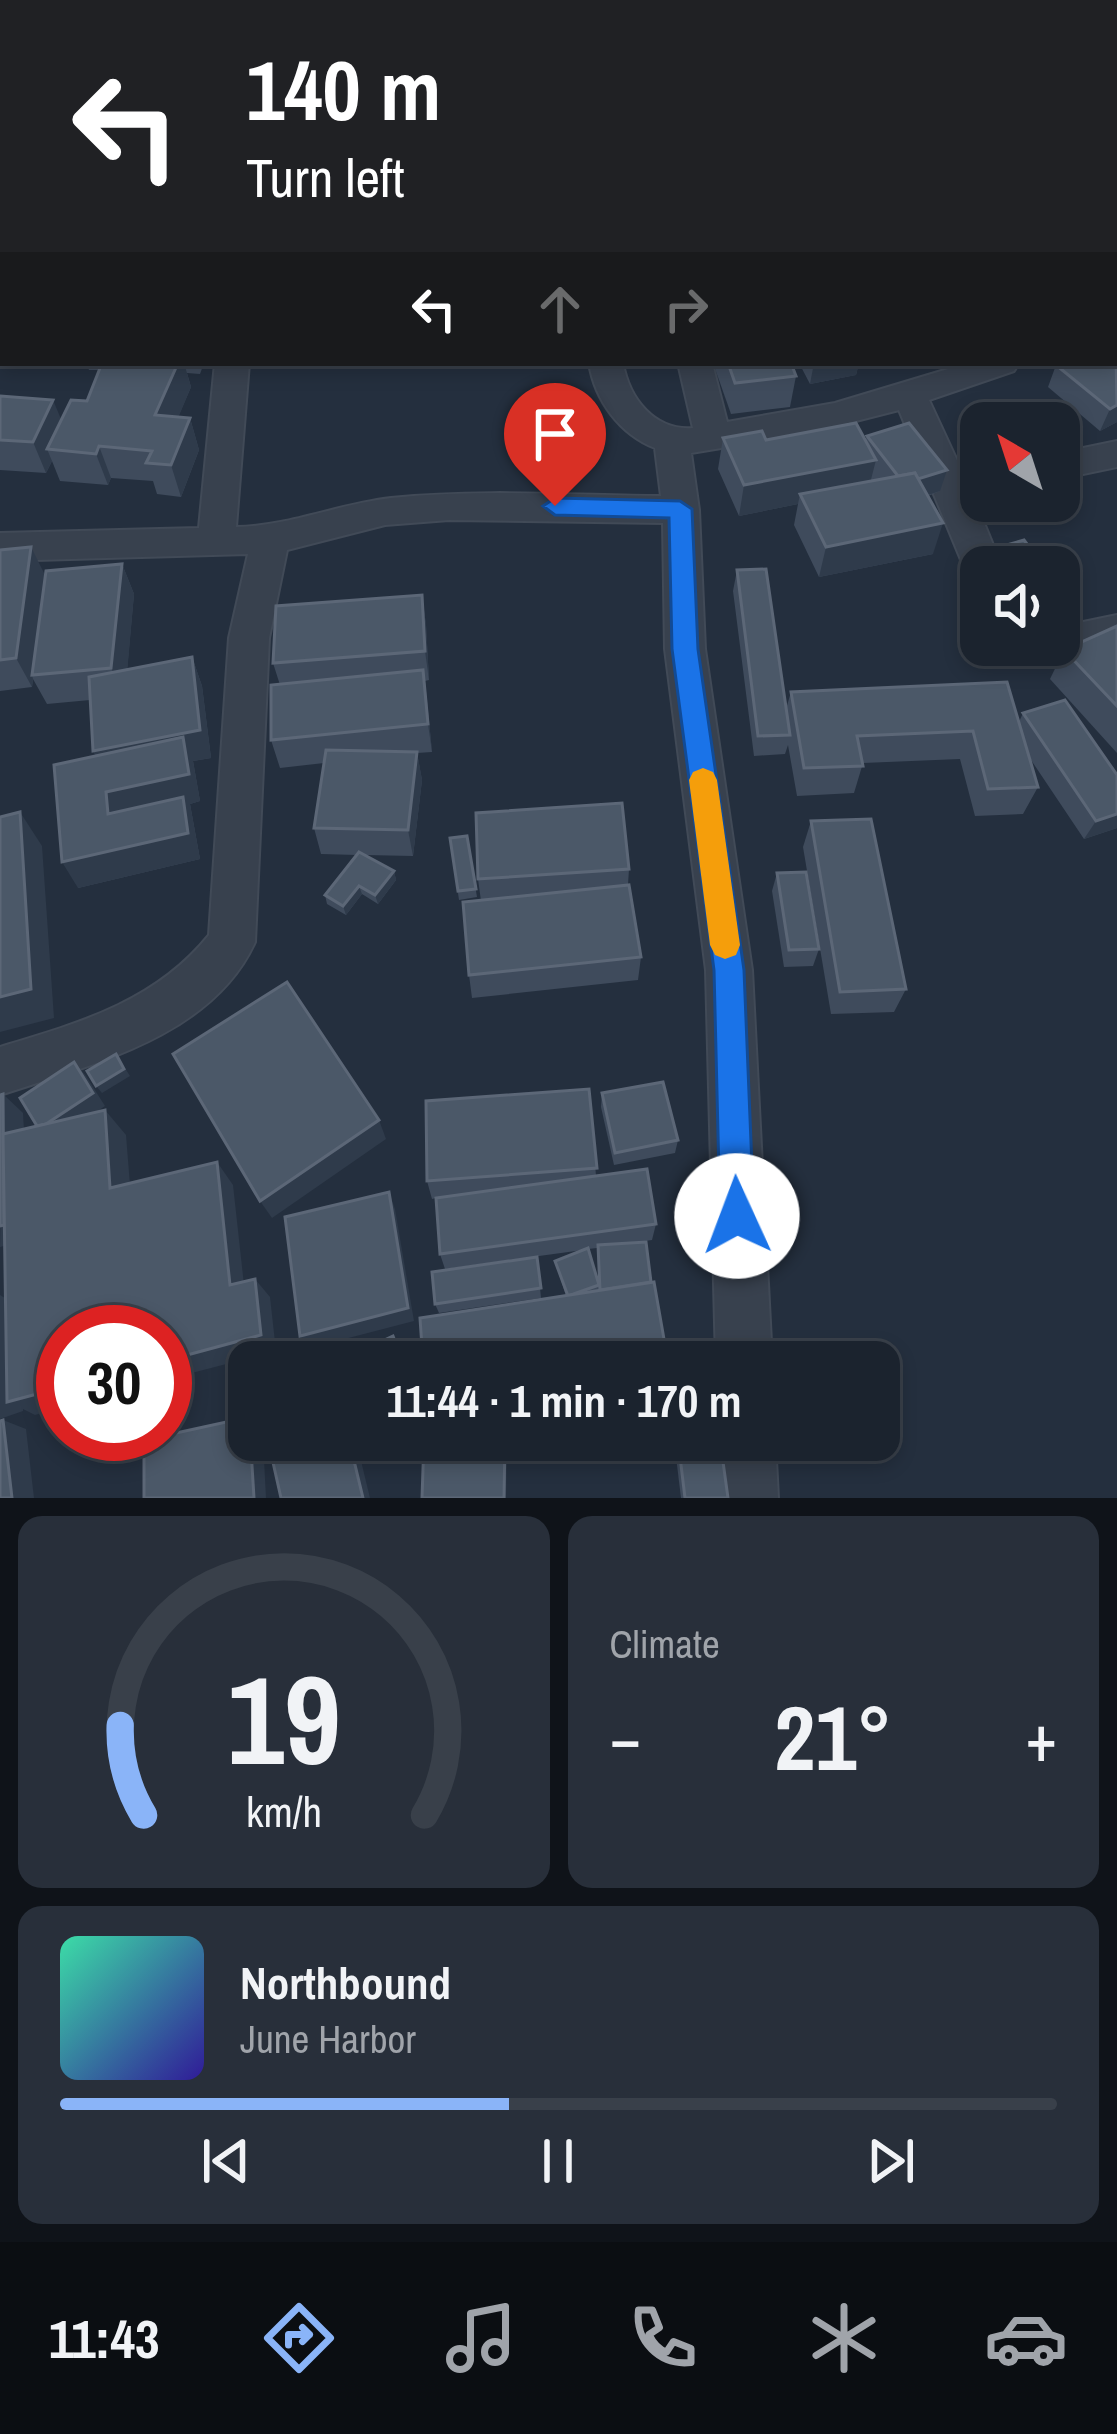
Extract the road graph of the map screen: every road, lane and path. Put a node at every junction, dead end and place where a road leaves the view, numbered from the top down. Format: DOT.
graph roads {
  1 [pos="232,366"];
  2 [pos="607,366"];
  3 [pos="695,366"];
  4 [pos="994,366"];
  5 [pos="910,397"];
  6 [pos="693,439"];
  7 [pos="1117,454"];
  8 [pos="1080,462"];
  9 [pos="960,472"];
  10 [pos="680,509"];
  11 [pos="270,540"];
  12 [pos="216,542"];
  13 [pos="0,547"];
  14 [pos="1117,629"];
  15 [pos="1080,638"];
  16 [pos="0,1072"];
  17 [pos="743,1341"];
  18 [pos="748,1461"];
  19 [pos="749,1498"];
  1 -- 12 [label="street"];
  2 -- 6 [label="street"];
  3 -- 6 [label="street"];
  4 -- 5 [label="street"];
  5 -- 6 [label="street"];
  5 -- 9 [label="street"];
  6 -- 10 [label="street"];
  7 -- 8 [label="street"];
  10 -- 11 [label="street"];
  10 -- 17 [label="street"];
  11 -- 12 [label="street"];
  11 -- 16 [label="street"];
  12 -- 13 [label="street"];
  14 -- 15 [label="street"];
  18 -- 19 [label="street"];
}
